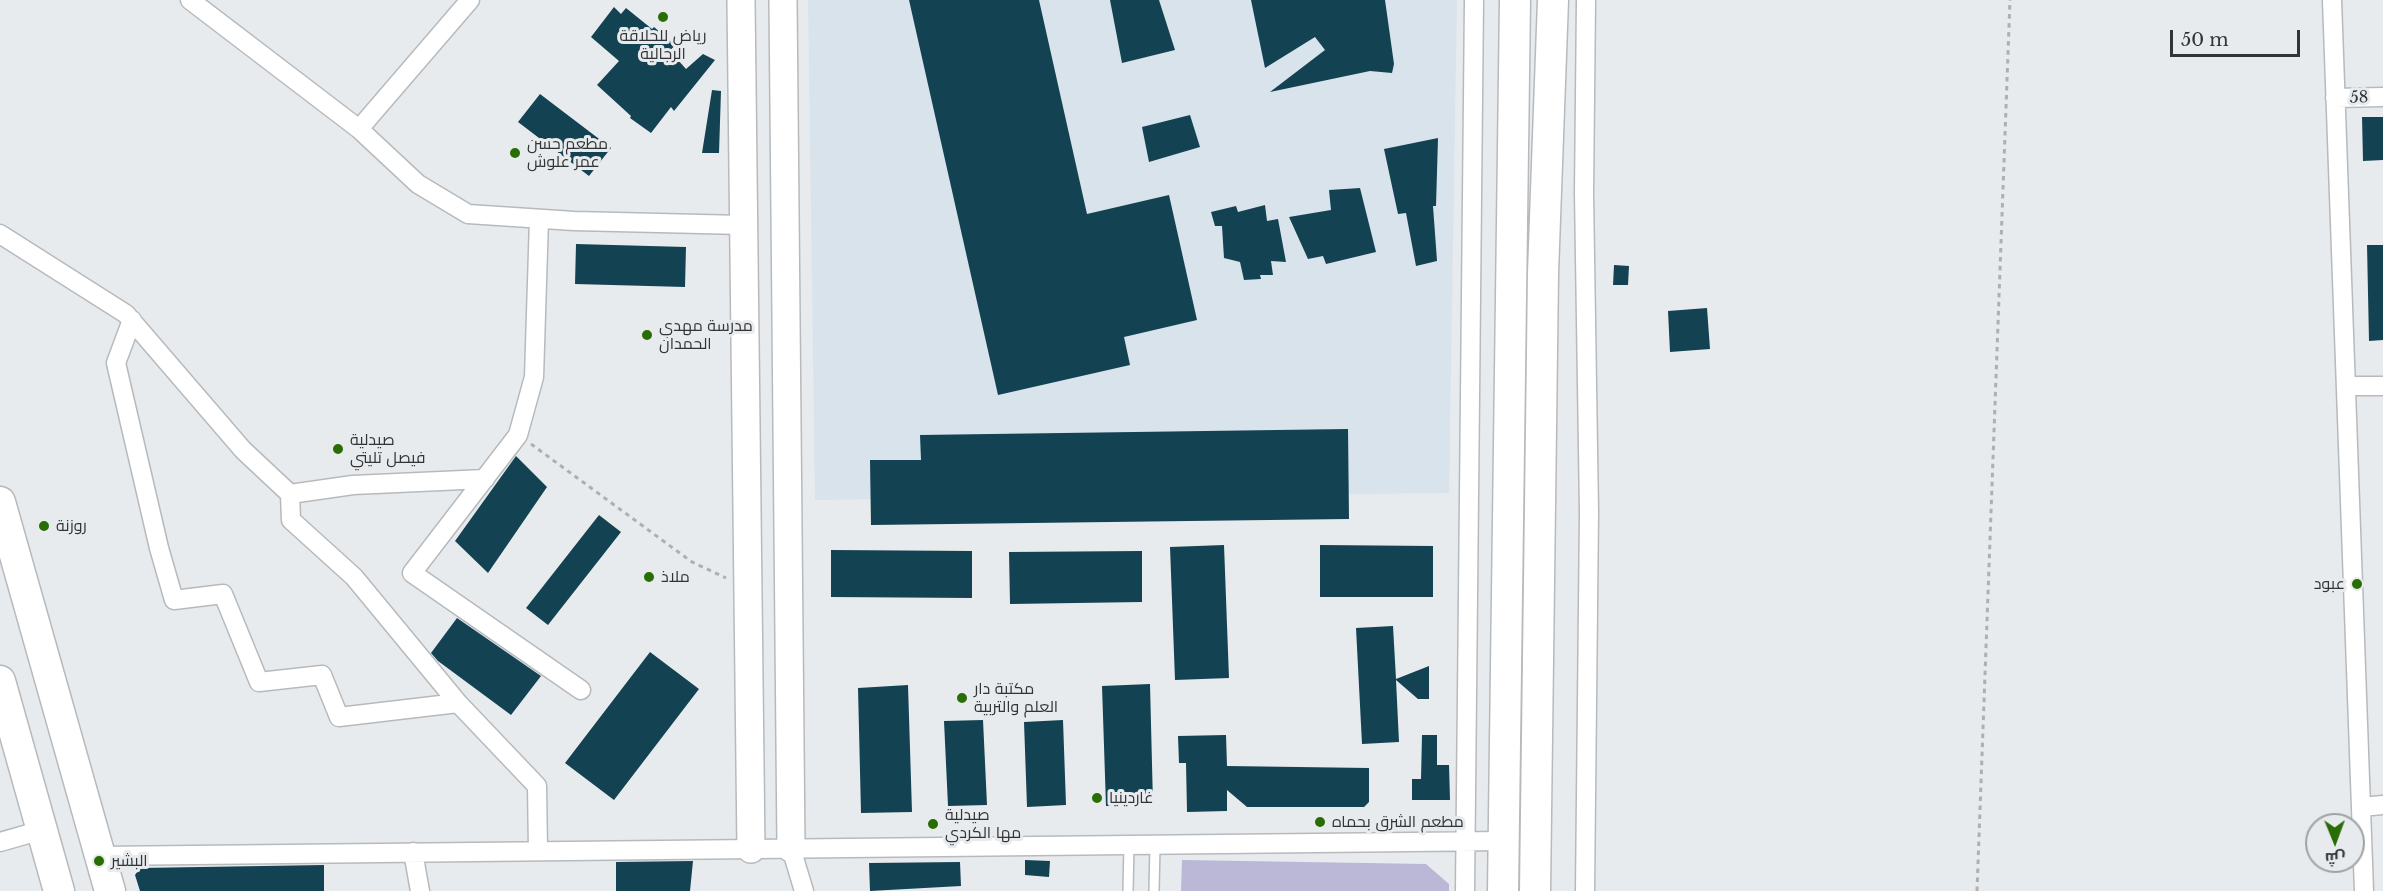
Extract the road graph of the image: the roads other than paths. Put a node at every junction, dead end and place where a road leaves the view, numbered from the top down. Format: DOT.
graph roads {
  1 [pos="190,0"];
  2 [pos="470,0"];
  3 [pos="741,0"];
  4 [pos="783,0"];
  5 [pos="1474,0"];
  6 [pos="1515,0"];
  7 [pos="1552,0"];
  8 [pos="1586,0"];
  9 [pos="2332,0"];
  10 [pos="2383,97"];
  11 [pos="2335,98"];
  12 [pos="359,129"];
  13 [pos="539,219"];
  14 [pos="743,225"];
  15 [pos="0,234"];
  16 [pos="132,320"];
  17 [pos="2346,386"];
  18 [pos="2383,386"];
  19 [pos="485,479"];
  20 [pos="290,494"];
  21 [pos="0,502"];
  22 [pos="0,681"];
  23 [pos="581,690"];
  24 [pos="458,703"];
  25 [pos="2383,805"];
  26 [pos="2361,807"];
  27 [pos="42,830"];
  28 [pos="1464,841"];
  29 [pos="1503,841"];
  30 [pos="0,842"];
  31 [pos="1129,845"];
  32 [pos="1155,845"];
  33 [pos="751,849"];
  34 [pos="791,849"];
  35 [pos="538,851"];
  36 [pos="413,852"];
  37 [pos="100,856"];
  38 [pos="60,891"];
  39 [pos="110,891"];
  40 [pos="420,891"];
  41 [pos="804,891"];
  42 [pos="1128,891"];
  43 [pos="1154,891"];
  44 [pos="1465,891"];
  45 [pos="1503,891"];
  46 [pos="1535,891"];
  47 [pos="1585,891"];
  48 [pos="2364,891"];
  1 -- 12 [label="street"];
  2 -- 12 [label="street"];
  3 -- 14 [label="main road"];
  4 -- 34 [label="main road"];
  5 -- 28 [label="street"];
  6 -- 29 [label="main road"];
  7 -- 46 [label="main road"];
  8 -- 47 [label="street"];
  9 -- 11 [label="street"];
  10 -- 11 [label="street, 58"];
  11 -- 17 [label="street"];
  12 -- 13 [label="street"];
  13 -- 14 [label="street"];
  13 -- 19 [label="street"];
  14 -- 33 [label="main road"];
  15 -- 16 [label="street"];
  16 -- 20 [label="street"];
  16 -- 24 [label="street"];
  17 -- 18 [label="street"];
  17 -- 26 [label="street"];
  19 -- 20 [label="street"];
  19 -- 23 [label="street"];
  20 -- 24 [label="street"];
  21 -- 37 [label="main road"];
  22 -- 27 [label="main road"];
  24 -- 35 [label="street"];
  25 -- 26 [label="street"];
  26 -- 48 [label="street"];
  27 -- 30 [label="street"];
  27 -- 38 [label="main road"];
  28 -- 29 [label="street"];
  28 -- 32 [label="street"];
  28 -- 44 [label="street"];
  29 -- 45 [label="main road"];
  31 -- 32 [label="street"];
  31 -- 34 [label="street"];
  31 -- 42 [label="lane"];
  32 -- 43 [label="lane"];
  33 -- 34 [label="street"];
  33 -- 35 [label="street"];
  34 -- 41 [label="street"];
  35 -- 36 [label="street"];
  36 -- 37 [label="street"];
  36 -- 40 [label="street"];
  37 -- 39 [label="main road"];
}
